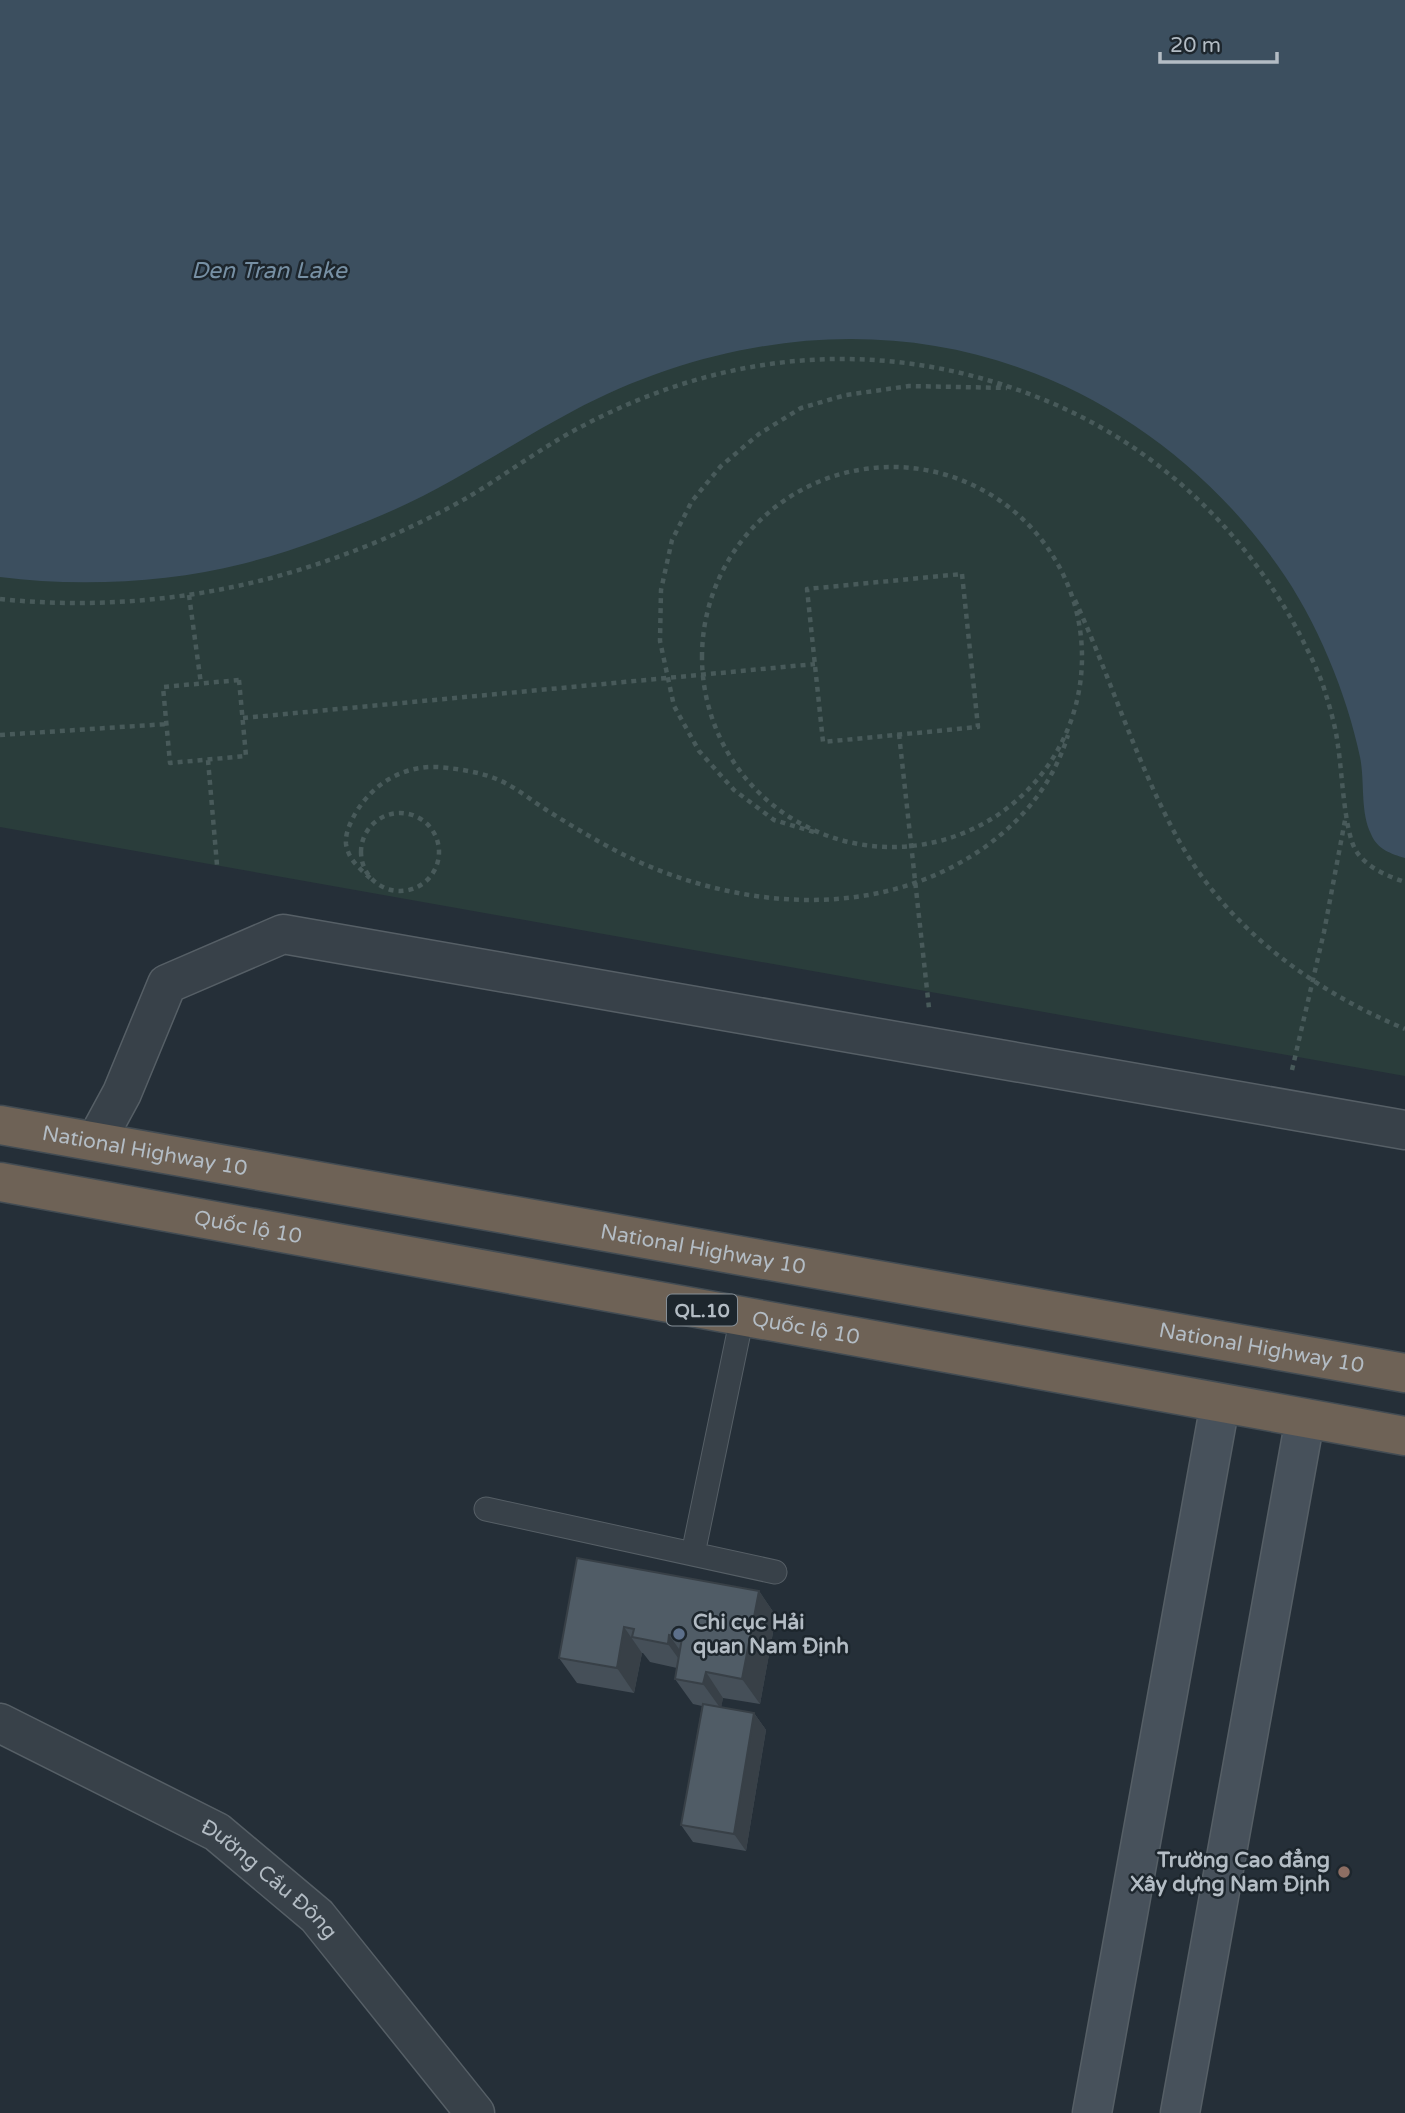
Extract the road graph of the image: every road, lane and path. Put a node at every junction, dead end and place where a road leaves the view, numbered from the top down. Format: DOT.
graph roads {
  1 [pos="1012,388"];
  2 [pos="1066,579"];
  3 [pos="189,595"];
  4 [pos="0,599"];
  5 [pos="815,664"];
  6 [pos="702,675"];
  7 [pos="668,678"];
  8 [pos="201,684"];
  9 [pos="1075,709"];
  10 [pos="243,718"];
  11 [pos="167,724"];
  12 [pos="899,734"];
  13 [pos="0,735"];
  14 [pos="208,760"];
  15 [pos="1346,811"];
  16 [pos="828,836"];
  17 [pos="911,846"];
  18 [pos="217,865"];
  19 [pos="370,878"];
  20 [pos="915,882"];
  21 [pos="1405,882"];
  22 [pos="1313,981"];
  23 [pos="1405,1029"];
  24 [pos="934,1049"];
  25 [pos="1283,1108"];
  26 [pos="0,1125"];
  27 [pos="1405,1130"];
  28 [pos="96,1141"];
  29 [pos="0,1182"];
  30 [pos="742,1317"];
  31 [pos="1405,1373"];
  32 [pos="1220,1404"];
  33 [pos="1305,1419"];
  34 [pos="1405,1436"];
  35 [pos="486,1509"];
  36 [pos="693,1554"];
  37 [pos="775,1572"];
  38 [pos="0,1723"];
  39 [pos="475,2113"];
  40 [pos="1092,2113"];
  41 [pos="1180,2113"];
  1 -- 3 [label="path"];
  1 -- 7 [label="path"];
  1 -- 15 [label="path"];
  2 -- 6 [label="path"];
  2 -- 9 [label="path"];
  2 -- 22 [label="path"];
  3 -- 4 [label="path"];
  3 -- 8 [label="path"];
  5 -- 6 [label="path"];
  5 -- 12 [label="path"];
  5 -- 12 [label="path"];
  6 -- 7 [label="path"];
  6 -- 16 [label="path"];
  7 -- 10 [label="path"];
  7 -- 16 [label="path"];
  8 -- 10 [label="path"];
  8 -- 11 [label="path"];
  9 -- 17 [label="path"];
  9 -- 20 [label="path"];
  10 -- 14 [label="path"];
  11 -- 13 [label="path"];
  11 -- 14 [label="path"];
  12 -- 17 [label="path"];
  14 -- 18 [label="path"];
  15 -- 21 [label="path"];
  15 -- 22 [label="path"];
  16 -- 17 [label="path"];
  17 -- 20 [label="path"];
  19 -- 19 [label="path"];
  19 -- 20 [label="path"];
  20 -- 24 [label="path"];
  22 -- 23 [label="path"];
  22 -- 25 [label="path"];
  24 -- 25 [label="street"];
  24 -- 28 [label="street"];
  25 -- 27 [label="street"];
  26 -- 28 [label="highway, National Highway 10"];
  28 -- 31 [label="highway, National Highway 10"];
  29 -- 30 [label="highway, Quốc lộ 10 / QL.10"];
  30 -- 32 [label="highway, Quốc lộ 10 / QL.10"];
  30 -- 36 [label="lane"];
  32 -- 33 [label="highway, Quốc lộ 10 / QL.10"];
  32 -- 40 [label="street"];
  33 -- 34 [label="highway, Quốc lộ 10 / QL.10"];
  33 -- 41 [label="street"];
  35 -- 36 [label="lane"];
  36 -- 37 [label="lane"];
  38 -- 39 [label="street, Đường Cầu Đông"];
}
